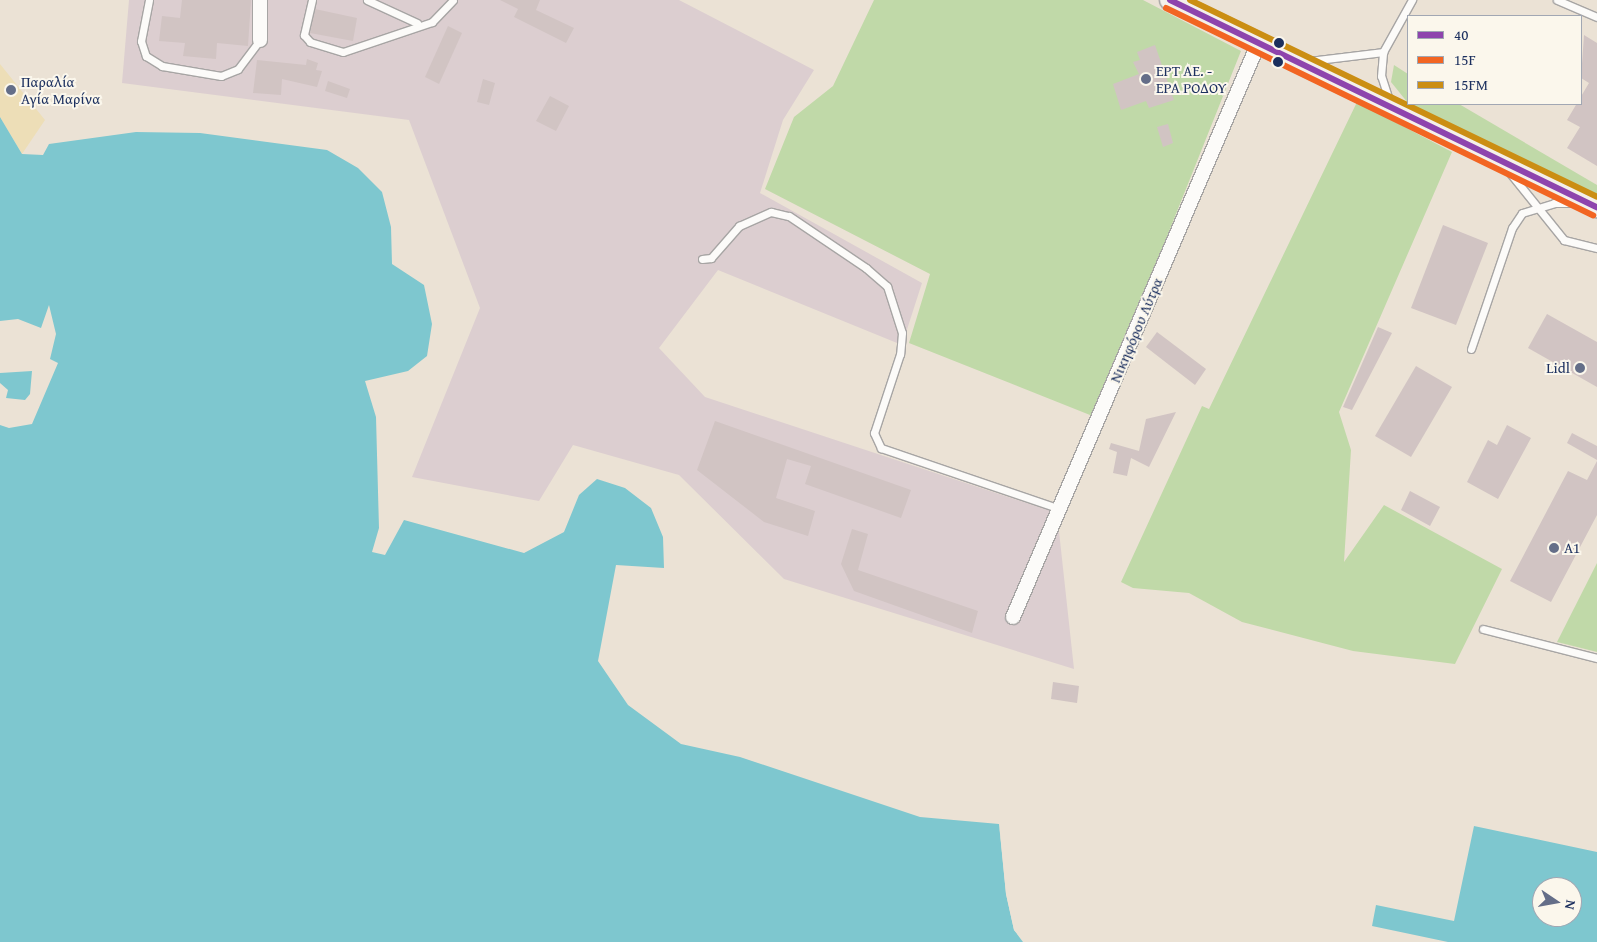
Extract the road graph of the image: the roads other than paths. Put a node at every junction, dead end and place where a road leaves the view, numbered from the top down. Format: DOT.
graph roads {
  1 [pos="149,0"];
  2 [pos="260,0"];
  3 [pos="312,0"];
  4 [pos="367,0"];
  5 [pos="452,0"];
  6 [pos="1170,0"];
  7 [pos="1412,0"];
  8 [pos="1557,0"];
  9 [pos="1597,17"];
  10 [pos="417,23"];
  11 [pos="260,40"];
  12 [pos="1259,42"];
  13 [pos="1382,52"];
  14 [pos="1298,61"];
  15 [pos="1391,105"];
  16 [pos="1490,151"];
  17 [pos="1537,206"];
  18 [pos="1597,207"];
  19 [pos="1597,248"];
  20 [pos="702,259"];
  21 [pos="1471,349"];
  22 [pos="1060,509"];
  23 [pos="1013,617"];
  24 [pos="1483,629"];
  25 [pos="1597,658"];
  1 -- 11 [label="lane"];
  2 -- 11 [label="street"];
  3 -- 10 [label="lane"];
  4 -- 10 [label="lane"];
  5 -- 10 [label="lane"];
  6 -- 12 [label="main road"];
  7 -- 13 [label="lane"];
  8 -- 9 [label="lane"];
  12 -- 14 [label="main road"];
  12 -- 22 [label="street, Νικηφόρου Λύτρα"];
  13 -- 14 [label="lane"];
  13 -- 15 [label="lane"];
  14 -- 15 [label="main road"];
  15 -- 16 [label="main road"];
  16 -- 17 [label="lane"];
  16 -- 18 [label="main road"];
  17 -- 18 [label="lane"];
  17 -- 19 [label="lane"];
  17 -- 21 [label="lane"];
  20 -- 22 [label="lane"];
  22 -- 23 [label="street, Νικηφόρου Λύτρα"];
  24 -- 25 [label="lane"];
}
